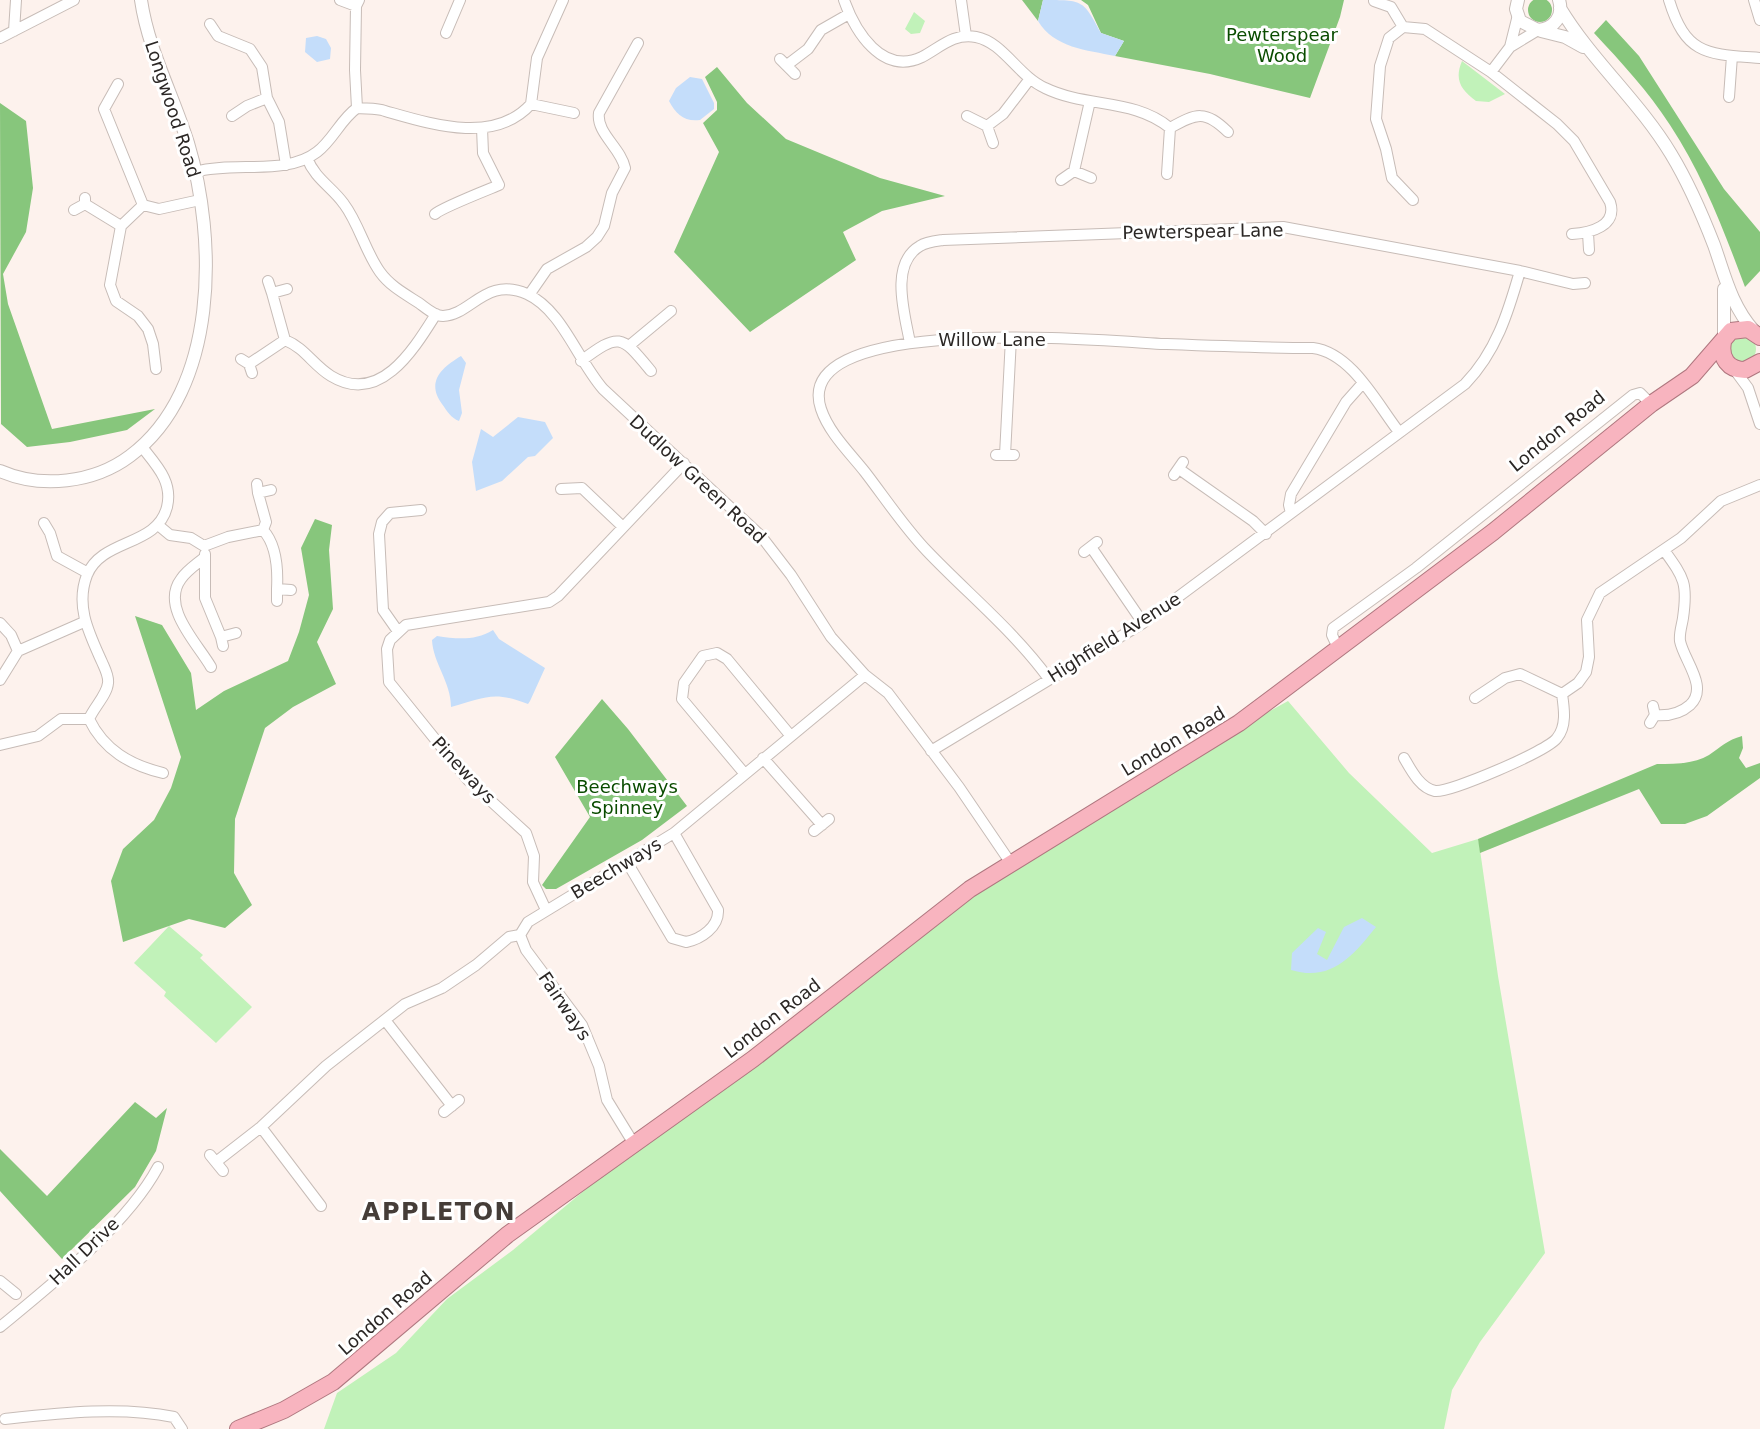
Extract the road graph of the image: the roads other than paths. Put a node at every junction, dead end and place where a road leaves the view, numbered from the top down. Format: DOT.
graph roads {
  1 [pos="16,0"];
  2 [pos="74,0"];
  3 [pos="141,0"];
  4 [pos="340,0"];
  5 [pos="460,0"];
  6 [pos="563,0"];
  7 [pos="844,0"];
  8 [pos="961,0"];
  9 [pos="1511,0"];
  10 [pos="1669,0"];
  11 [pos="1754,0"];
  12 [pos="1374,1"];
  13 [pos="358,3"];
  14 [pos="1560,4"];
  15 [pos="1518,9"];
  16 [pos="849,14"];
  17 [pos="1760,20"];
  18 [pos="210,24"];
  19 [pos="1403,27"];
  20 [pos="1539,30"];
  21 [pos="14,31"];
  22 [pos="446,33"];
  23 [pos="966,36"];
  24 [pos="0,38"];
  25 [pos="638,43"];
  26 [pos="1510,47"];
  27 [pos="1589,51"];
  28 [pos="1732,56"];
  29 [pos="1760,58"];
  30 [pos="787,66"];
  31 [pos="1491,72"];
  32 [pos="1029,80"];
  33 [pos="118,84"];
  34 [pos="1729,97"];
  35 [pos="267,98"];
  36 [pos="1090,100"];
  37 [pos="531,104"];
  38 [pos="357,108"];
  39 [pos="574,113"];
  40 [pos="232,116"];
  41 [pos="968,116"];
  42 [pos="987,126"];
  43 [pos="482,128"];
  44 [pos="1170,128"];
  45 [pos="1228,132"];
  46 [pos="993,143"];
  47 [pos="307,159"];
  48 [pos="286,165"];
  49 [pos="1074,171"];
  50 [pos="195,172"];
  51 [pos="1167,174"];
  52 [pos="1091,178"];
  53 [pos="1061,180"];
  54 [pos="1406,198"];
  55 [pos="200,200"];
  56 [pos="143,205"];
  57 [pos="74,210"];
  58 [pos="435,214"];
  59 [pos="121,226"];
  60 [pos="1588,233"];
  61 [pos="1572,234"];
  62 [pos="1589,250"];
  63 [pos="1520,271"];
  64 [pos="1723,279"];
  65 [pos="268,281"];
  66 [pos="1585,283"];
  67 [pos="287,289"];
  68 [pos="272,293"];
  69 [pos="529,295"];
  70 [pos="671,311"];
  71 [pos="436,315"];
  72 [pos="1758,334"];
  73 [pos="1011,338"];
  74 [pos="285,340"];
  75 [pos="1723,341"];
  76 [pos="910,343"];
  77 [pos="630,345"];
  78 [pos="581,361"];
  79 [pos="1758,364"];
  80 [pos="247,365"];
  81 [pos="1733,368"];
  82 [pos="156,369"];
  83 [pos="651,371"];
  84 [pos="1692,376"];
  85 [pos="1362,384"];
  86 [pos="1752,397"];
  87 [pos="1760,424"];
  88 [pos="1399,432"];
  89 [pos="142,447"];
  90 [pos="1005,455"];
  91 [pos="684,463"];
  92 [pos="1179,468"];
  93 [pos="0,471"];
  94 [pos="1760,485"];
  95 [pos="561,489"];
  96 [pos="271,490"];
  97 [pos="421,510"];
  98 [pos="1291,513"];
  99 [pos="44,523"];
  100 [pos="158,525"];
  101 [pos="624,527"];
  102 [pos="263,530"];
  103 [pos="1266,534"];
  104 [pos="1091,547"];
  105 [pos="1664,550"];
  106 [pos="205,552"];
  107 [pos="88,573"];
  108 [pos="278,589"];
  109 [pos="291,590"];
  110 [pos="277,601"];
  111 [pos="84,622"];
  112 [pos="1143,622"];
  113 [pos="0,623"];
  114 [pos="397,630"];
  115 [pos="236,633"];
  116 [pos="18,651"];
  117 [pos="211,667"];
  118 [pos="865,675"];
  119 [pos="1,679"];
  120 [pos="1049,679"];
  121 [pos="7,690"];
  122 [pos="1562,693"];
  123 [pos="1473,698"];
  124 [pos="1652,715"];
  125 [pos="89,719"];
  126 [pos="790,735"];
  127 [pos="0,745"];
  128 [pos="931,751"];
  129 [pos="1403,756"];
  130 [pos="763,758"];
  131 [pos="163,773"];
  132 [pos="744,774"];
  133 [pos="822,825"];
  134 [pos="674,833"];
  135 [pos="627,862"];
  136 [pos="1010,862"];
  137 [pos="546,910"];
  138 [pos="520,935"];
  139 [pos="385,1020"];
  140 [pos="452,1106"];
  141 [pos="261,1127"];
  142 [pos="634,1144"];
  143 [pos="217,1163"];
  144 [pos="158,1167"];
  145 [pos="321,1206"];
  146 [pos="0,1281"];
  147 [pos="16,1294"];
  148 [pos="0,1327"];
  149 [pos="5,1419"];
  150 [pos="182,1429"];
  151 [pos="238,1429"];
  1 -- 21 [label="street"];
  2 -- 21 [label="street"];
  3 -- 50 [label="street, Longwood Road"];
  4 -- 13 [label="street"];
  5 -- 22 [label="street"];
  6 -- 37 [label="street"];
  7 -- 16 [label="street"];
  8 -- 23 [label="street"];
  9 -- 15 [label="street"];
  10 -- 28 [label="street"];
  11 -- 17 [label="street"];
  12 -- 19 [label="street"];
  13 -- 38 [label="street"];
  14 -- 20 [label="street"];
  14 -- 27 [label="street"];
  15 -- 20 [label="street"];
  15 -- 26 [label="street"];
  16 -- 23 [label="street"];
  16 -- 30 [label="street"];
  18 -- 35 [label="street"];
  19 -- 31 [label="street"];
  19 -- 54 [label="street"];
  20 -- 26 [label="street"];
  20 -- 27 [label="street"];
  21 -- 24 [label="street"];
  23 -- 32 [label="street"];
  25 -- 69 [label="street"];
  26 -- 31 [label="street"];
  27 -- 64 [label="street"];
  28 -- 29 [label="street"];
  28 -- 34 [label="street"];
  31 -- 60 [label="street"];
  32 -- 36 [label="street"];
  32 -- 42 [label="street"];
  33 -- 56 [label="street"];
  35 -- 40 [label="street"];
  35 -- 48 [label="street"];
  36 -- 44 [label="street"];
  36 -- 49 [label="street"];
  37 -- 39 [label="street"];
  37 -- 43 [label="street"];
  38 -- 43 [label="street"];
  38 -- 47 [label="street"];
  41 -- 42 [label="street"];
  42 -- 46 [label="street"];
  43 -- 58 [label="street"];
  44 -- 45 [label="street"];
  44 -- 51 [label="street"];
  47 -- 48 [label="street"];
  47 -- 71 [label="street"];
  48 -- 50 [label="street"];
  49 -- 52 [label="street"];
  49 -- 53 [label="street"];
  50 -- 55 [label="street, Longwood Road"];
  55 -- 56 [label="street"];
  55 -- 89 [label="street, Longwood Road"];
  56 -- 59 [label="street"];
  57 -- 59 [label="street"];
  59 -- 82 [label="street"];
  60 -- 61 [label="street"];
  60 -- 62 [label="street"];
  63 -- 66 [label="street, Pewterspear Lane"];
  63 -- 76 [label="street, Pewterspear Lane"];
  63 -- 88 [label="street, Highfield Avenue"];
  64 -- 72 [label="street"];
  64 -- 75 [label="street"];
  65 -- 68 [label="street"];
  67 -- 68 [label="street"];
  68 -- 74 [label="street"];
  69 -- 71 [label="street"];
  69 -- 78 [label="street, Dudlow Green Road"];
  70 -- 77 [label="street"];
  71 -- 74 [label="street"];
  72 -- 75 [label="highway"];
  73 -- 76 [label="street, Willow Lane"];
  73 -- 85 [label="street, Willow Lane"];
  73 -- 90 [label="street"];
  74 -- 80 [label="street"];
  75 -- 81 [label="highway"];
  75 -- 84 [label="highway, London Road"];
  76 -- 120 [label="street, Willow Lane"];
  77 -- 78 [label="street"];
  77 -- 83 [label="street"];
  78 -- 91 [label="street, Dudlow Green Road"];
  79 -- 81 [label="highway, London Road"];
  79 -- 86 [label="street"];
  81 -- 84 [label="highway, London Road"];
  81 -- 86 [label="street"];
  84 -- 136 [label="highway, London Road"];
  85 -- 88 [label="street"];
  85 -- 98 [label="street"];
  86 -- 87 [label="street"];
  88 -- 98 [label="street, Highfield Avenue"];
  89 -- 93 [label="street, Longwood Road"];
  89 -- 100 [label="street"];
  91 -- 101 [label="street"];
  91 -- 118 [label="street, Dudlow Green Road"];
  92 -- 103 [label="street"];
  94 -- 105 [label="street"];
  95 -- 101 [label="street"];
  96 -- 102 [label="street"];
  97 -- 114 [label="street"];
  98 -- 103 [label="street, Highfield Avenue"];
  99 -- 107 [label="street"];
  100 -- 106 [label="street"];
  100 -- 107 [label="street"];
  101 -- 114 [label="street"];
  102 -- 106 [label="street"];
  102 -- 108 [label="street"];
  103 -- 112 [label="street, Highfield Avenue"];
  104 -- 112 [label="street"];
  105 -- 122 [label="street"];
  105 -- 124 [label="street"];
  106 -- 115 [label="street"];
  106 -- 117 [label="street"];
  107 -- 111 [label="street"];
  108 -- 109 [label="street"];
  108 -- 110 [label="street"];
  111 -- 116 [label="street"];
  111 -- 125 [label="street"];
  112 -- 120 [label="street, Highfield Avenue"];
  113 -- 116 [label="street"];
  114 -- 137 [label="street, Pineways"];
  116 -- 119 [label="street"];
  118 -- 126 [label="street, Beechways"];
  118 -- 128 [label="street, Dudlow Green Road"];
  119 -- 121 [label="street"];
  120 -- 128 [label="street, Highfield Avenue"];
  122 -- 123 [label="street"];
  122 -- 129 [label="street"];
  125 -- 127 [label="street"];
  125 -- 131 [label="street"];
  126 -- 130 [label="street, Beechways"];
  126 -- 132 [label="street"];
  128 -- 136 [label="street, Dudlow Green Road"];
  130 -- 132 [label="street, Beechways"];
  130 -- 133 [label="street"];
  132 -- 134 [label="street, Beechways"];
  134 -- 135 [label="street, Beechways"];
  134 -- 135 [label="street"];
  135 -- 137 [label="street, Beechways"];
  136 -- 142 [label="highway, London Road"];
  137 -- 138 [label="street, Beechways"];
  138 -- 139 [label="street, Beechways"];
  138 -- 142 [label="street, Fairways"];
  139 -- 140 [label="street"];
  139 -- 141 [label="street, Beechways"];
  141 -- 143 [label="street, Beechways"];
  141 -- 145 [label="street"];
  142 -- 151 [label="highway, London Road"];
  144 -- 148 [label="street, Hall Drive"];
  146 -- 147 [label="street"];
  149 -- 150 [label="street"];
}
